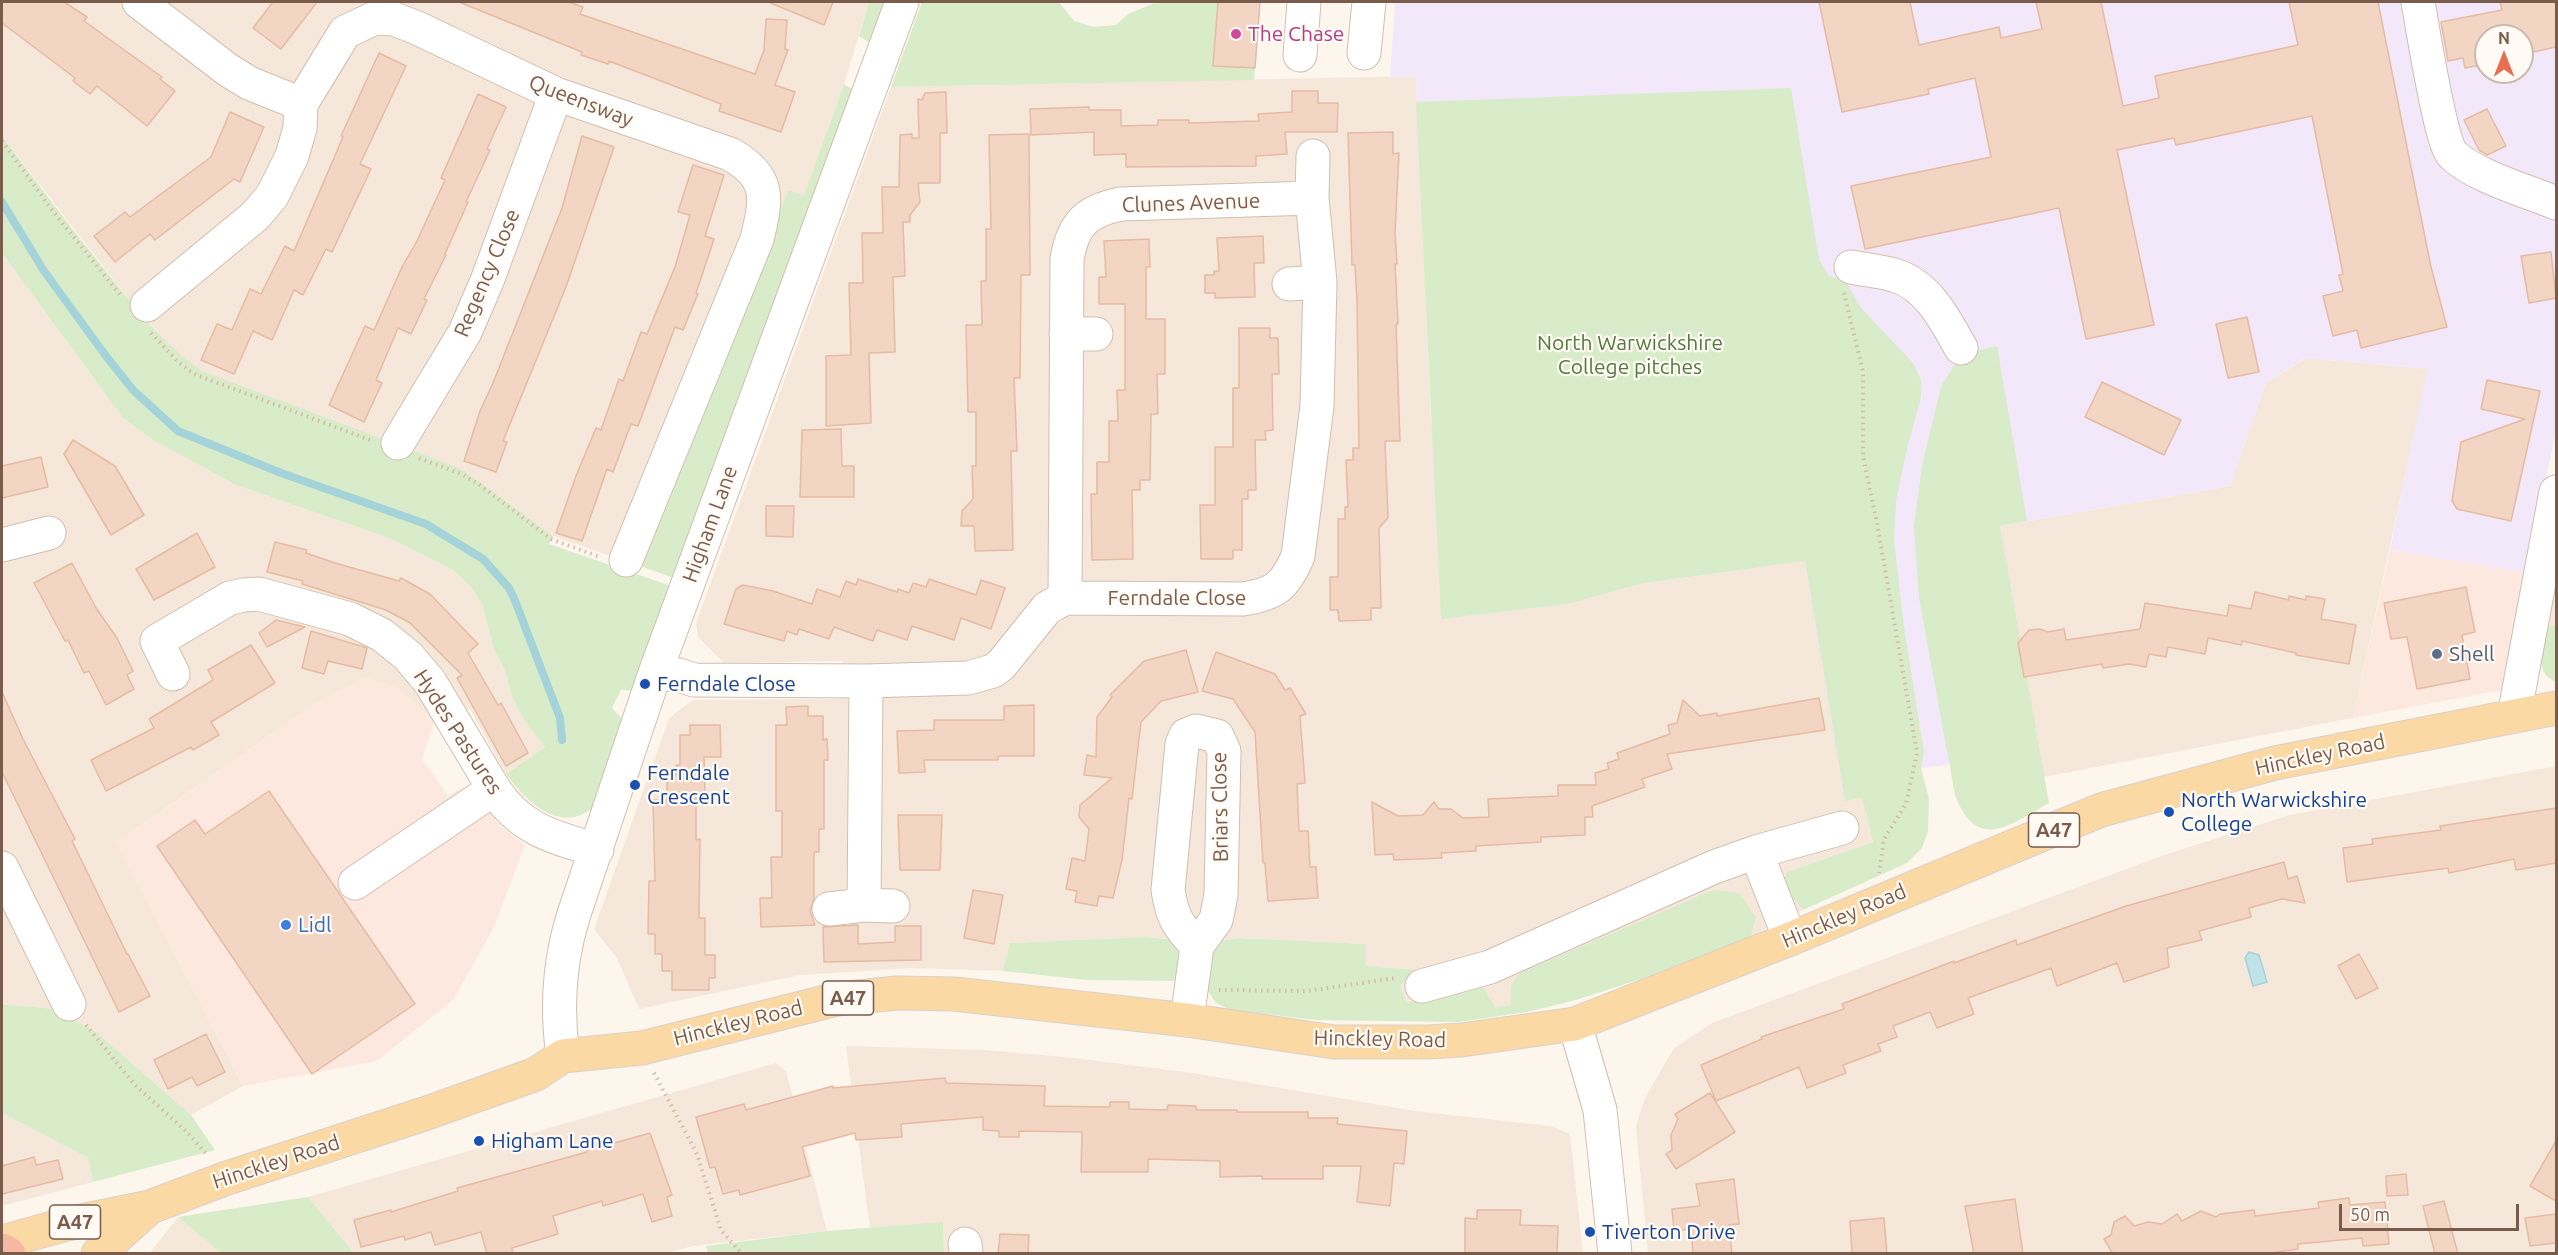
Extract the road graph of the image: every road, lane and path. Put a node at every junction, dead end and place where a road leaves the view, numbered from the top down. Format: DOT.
graph roads {
  1 [pos="139,2"];
  2 [pos="902,2"];
  3 [pos="1304,2"];
  4 [pos="1369,2"];
  5 [pos="2418,2"];
  6 [pos="1364,53"];
  7 [pos="1300,55"];
  8 [pos="556,94"];
  9 [pos="301,104"];
  10 [pos="2,141"];
  11 [pos="1313,156"];
  12 [pos="1312,198"];
  13 [pos="2556,203"];
  14 [pos="1846,274"];
  15 [pos="141,313"];
  16 [pos="1961,348"];
  17 [pos="395,447"];
  18 [pos="2556,492"];
  19 [pos="49,533"];
  20 [pos="2,545"];
  21 [pos="614,559"];
  22 [pos="1065,598"];
  23 [pos="655,673"];
  24 [pos="173,674"];
  25 [pos="866,681"];
  26 [pos="2556,708"];
  27 [pos="2514,716"];
  28 [pos="494,789"];
  29 [pos="1842,828"];
  30 [pos="597,850"];
  31 [pos="1756,852"];
  32 [pos="2,868"];
  33 [pos="355,883"];
  34 [pos="1879,901"];
  35 [pos="829,909"];
  36 [pos="1790,939"];
  37 [pos="1197,946"];
  38 [pos="1422,986"];
  39 [pos="69,1004"];
  40 [pos="1189,1004"];
  41 [pos="1575,1024"];
  42 [pos="642,1048"];
  43 [pos="563,1056"];
  44 [pos="226,1178"];
  45 [pos="150,1207"];
  46 [pos="2,1242"];
  47 [pos="2,1250"];
  48 [pos="9,1253"];
  49 [pos="98,1254"];
  50 [pos="742,1254"];
  51 [pos="1615,1254"];
  1 -- 9 [label="street"];
  2 -- 23 [label="street, Higham Lane"];
  3 -- 7 [label="street"];
  4 -- 6 [label="street"];
  5 -- 13 [label="street"];
  8 -- 9 [label="street, Queensway"];
  8 -- 17 [label="street, Regency Close"];
  8 -- 21 [label="street, Queensway"];
  9 -- 15 [label="street, Queensway"];
  10 -- 15 [label="path"];
  11 -- 12 [label="street, Ferndale Close"];
  12 -- 22 [label="street, Ferndale Close"];
  12 -- 22 [label="street, Clunes Avenue"];
  14 -- 16 [label="street"];
  14 -- 34 [label="path"];
  15 -- 17 [label="path"];
  17 -- 21 [label="path"];
  18 -- 27 [label="street"];
  19 -- 20 [label="street"];
  22 -- 25 [label="street"];
  23 -- 25 [label="street"];
  23 -- 30 [label="street, Higham Lane"];
  24 -- 28 [label="street, Hydes Pastures"];
  25 -- 35 [label="street"];
  26 -- 27 [label="main road, Hinckley Road / A47"];
  27 -- 34 [label="main road, Hinckley Road / A47"];
  28 -- 30 [label="street, Hydes Pastures"];
  28 -- 33 [label="street"];
  29 -- 31 [label="street"];
  30 -- 43 [label="street, Higham Lane"];
  31 -- 36 [label="street"];
  31 -- 38 [label="street"];
  32 -- 39 [label="street"];
  34 -- 36 [label="main road, Hinckley Road / A47"];
  36 -- 41 [label="main road, Hinckley Road / A47"];
  37 -- 37 [label="street, Briars Close"];
  37 -- 40 [label="street, Briars Close"];
  38 -- 40 [label="path"];
  39 -- 44 [label="path"];
  40 -- 41 [label="main road, Hinckley Road / A47"];
  40 -- 42 [label="main road, Hinckley Road / A47"];
  41 -- 51 [label="street"];
  42 -- 43 [label="main road, Hinckley Road / A47"];
  42 -- 50 [label="path"];
  43 -- 44 [label="main road, Hinckley Road / A47"];
  44 -- 45 [label="main road, Hinckley Road / A47"];
  45 -- 46 [label="main road, A47"];
  45 -- 49 [label="main road, A47"];
  47 -- 48 [label="highway"];
}
